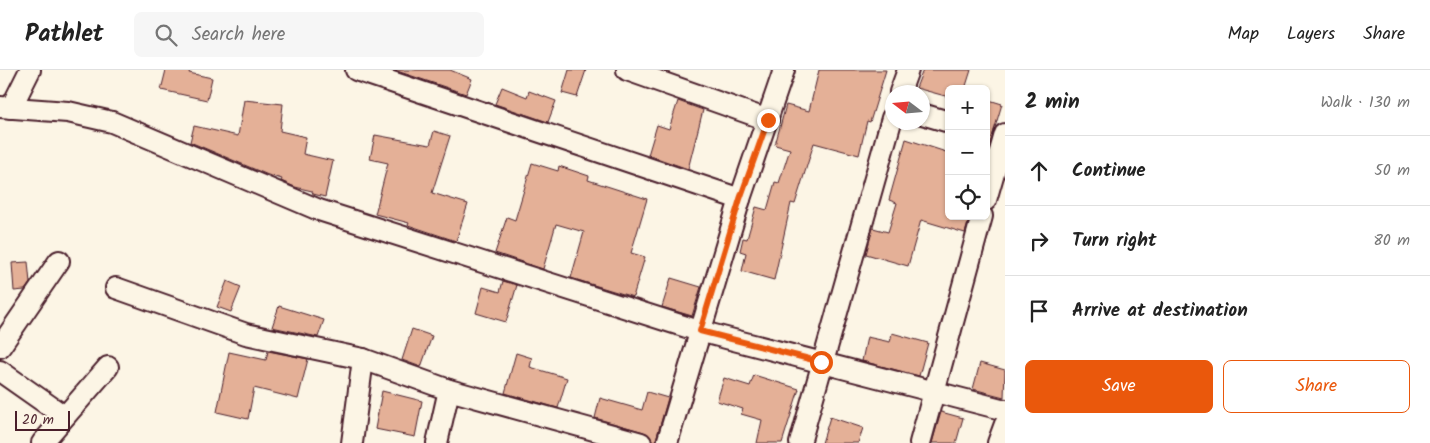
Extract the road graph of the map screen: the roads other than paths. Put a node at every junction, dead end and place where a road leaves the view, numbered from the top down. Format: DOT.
graph roads {
  1 [pos="30,70"];
  2 [pos="356,70"];
  3 [pos="627,70"];
  4 [pos="784,70"];
  5 [pos="908,70"];
  6 [pos="649,74"];
  7 [pos="903,85"];
  8 [pos="5,107"];
  9 [pos="930,116"];
  10 [pos="768,120"];
  11 [pos="945,121"];
  12 [pos="889,130"];
  13 [pos="998,135"];
  14 [pos="990,178"];
  15 [pos="740,199"];
  16 [pos="981,220"];
  17 [pos="60,261"];
  18 [pos="116,288"];
  19 [pos="700,331"];
  20 [pos="0,347"];
  21 [pos="363,359"];
  22 [pos="821,362"];
  23 [pos="108,367"];
  24 [pos="0,371"];
  25 [pos="449,390"];
  26 [pos="934,392"];
  27 [pos="1005,410"];
  28 [pos="64,416"];
  29 [pos="1005,424"];
  30 [pos="42,443"];
  31 [pos="352,443"];
  32 [pos="437,443"];
  33 [pos="641,443"];
  34 [pos="667,443"];
  35 [pos="800,443"];
  36 [pos="920,443"];
  37 [pos="998,443"];
  1 -- 8 [label="street"];
  2 -- 15 [label="street"];
  3 -- 6 [label="street"];
  4 -- 10 [label="street"];
  5 -- 7 [label="street"];
  6 -- 10 [label="street"];
  8 -- 19 [label="street"];
  9 -- 11 [label="street"];
  10 -- 15 [label="street"];
  12 -- 22 [label="street"];
  13 -- 14 [label="street"];
  15 -- 19 [label="street"];
  16 -- 26 [label="street"];
  17 -- 20 [label="street"];
  18 -- 21 [label="street"];
  19 -- 22 [label="street"];
  19 -- 34 [label="street"];
  21 -- 25 [label="street"];
  21 -- 31 [label="street"];
  22 -- 26 [label="street"];
  22 -- 35 [label="street"];
  23 -- 28 [label="street"];
  24 -- 28 [label="street"];
  25 -- 32 [label="street"];
  25 -- 33 [label="street"];
  26 -- 27 [label="street"];
  26 -- 36 [label="street"];
  28 -- 30 [label="street"];
  29 -- 37 [label="street"];
}
